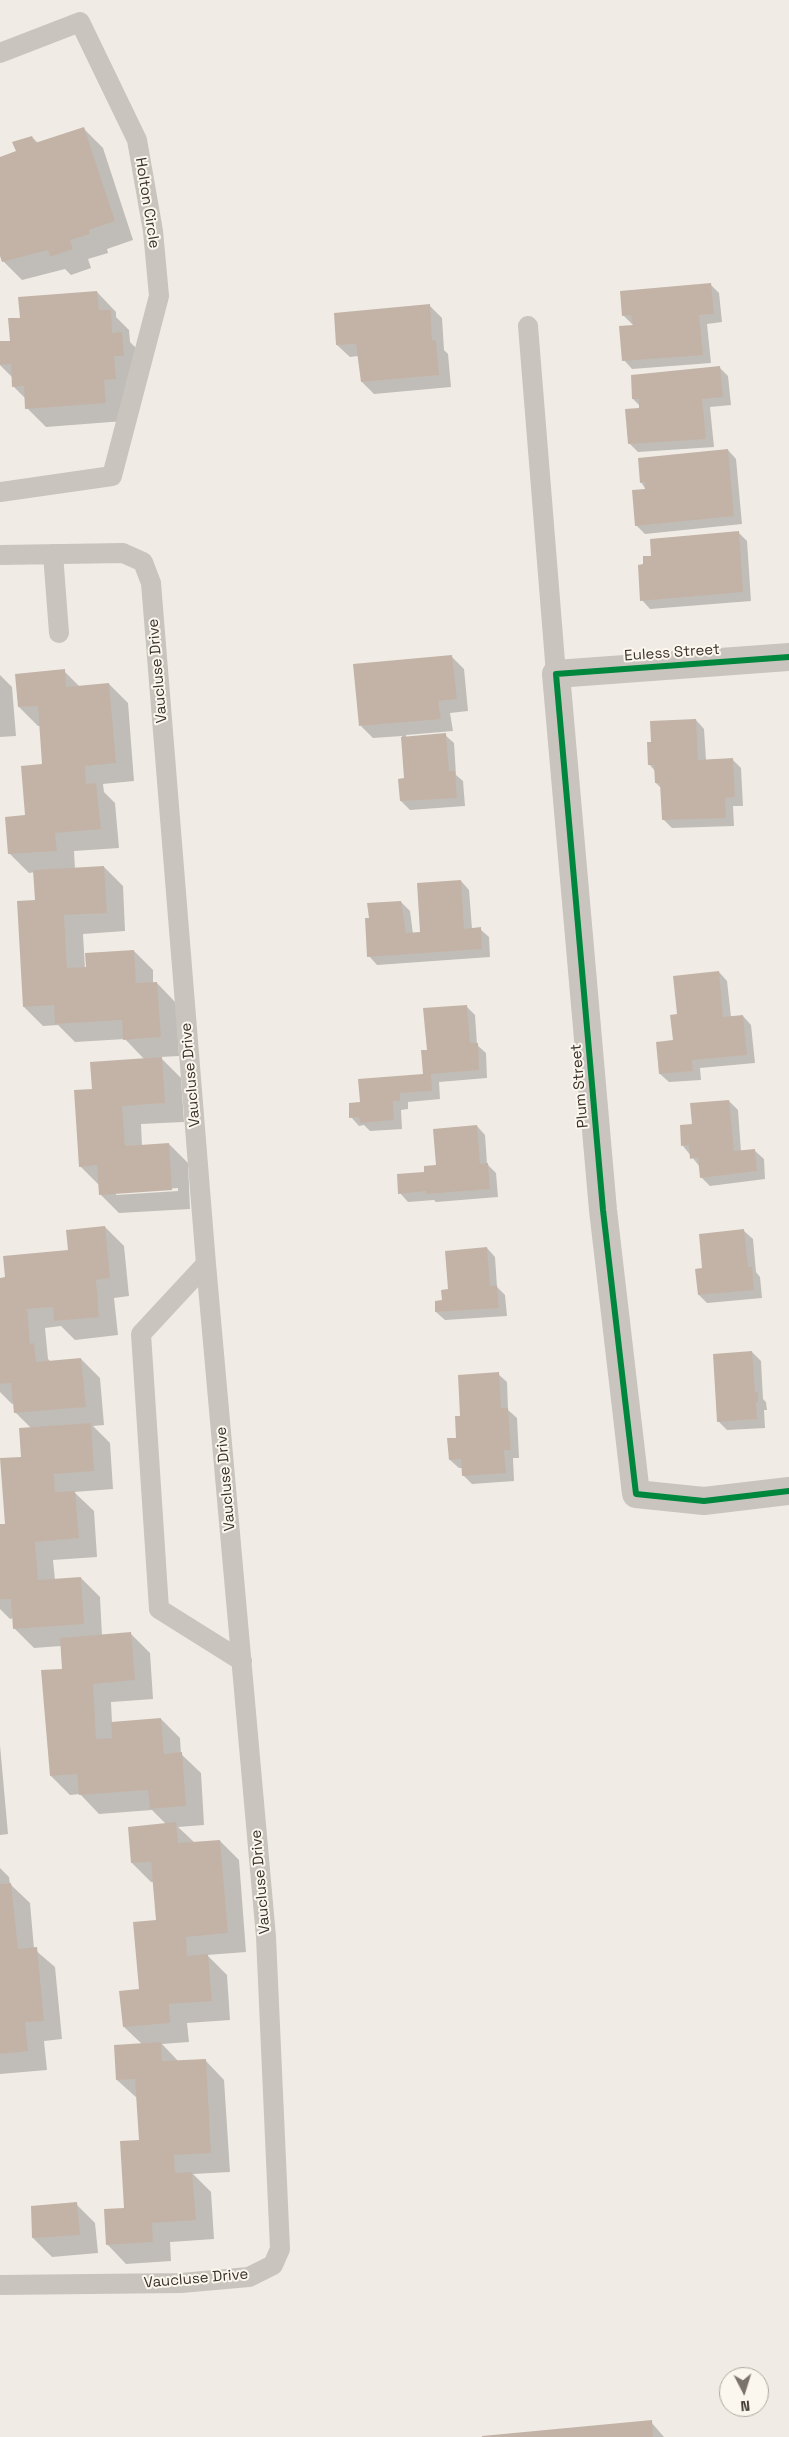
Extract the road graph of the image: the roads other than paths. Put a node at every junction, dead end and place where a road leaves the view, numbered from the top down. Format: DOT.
graph roads {
  1 [pos="0,53"];
  2 [pos="528,326"];
  3 [pos="0,492"];
  4 [pos="53,554"];
  5 [pos="0,555"];
  6 [pos="59,633"];
  7 [pos="789,657"];
  8 [pos="556,674"];
  9 [pos="206,1264"];
  10 [pos="789,1491"];
  11 [pos="242,1661"];
  12 [pos="0,2284"];
  1 -- 3 [label="lane, Holton Circle"];
  2 -- 8 [label="lane"];
  4 -- 5 [label="lane, Vaucluse Drive"];
  4 -- 6 [label="lane"];
  4 -- 9 [label="lane, Vaucluse Drive"];
  7 -- 8 [label="street, Euless Street"];
  8 -- 10 [label="street, Plum Street"];
  9 -- 11 [label="lane, Vaucluse Drive"];
  9 -- 11 [label="lane"];
  11 -- 12 [label="lane, Vaucluse Drive"];
}
